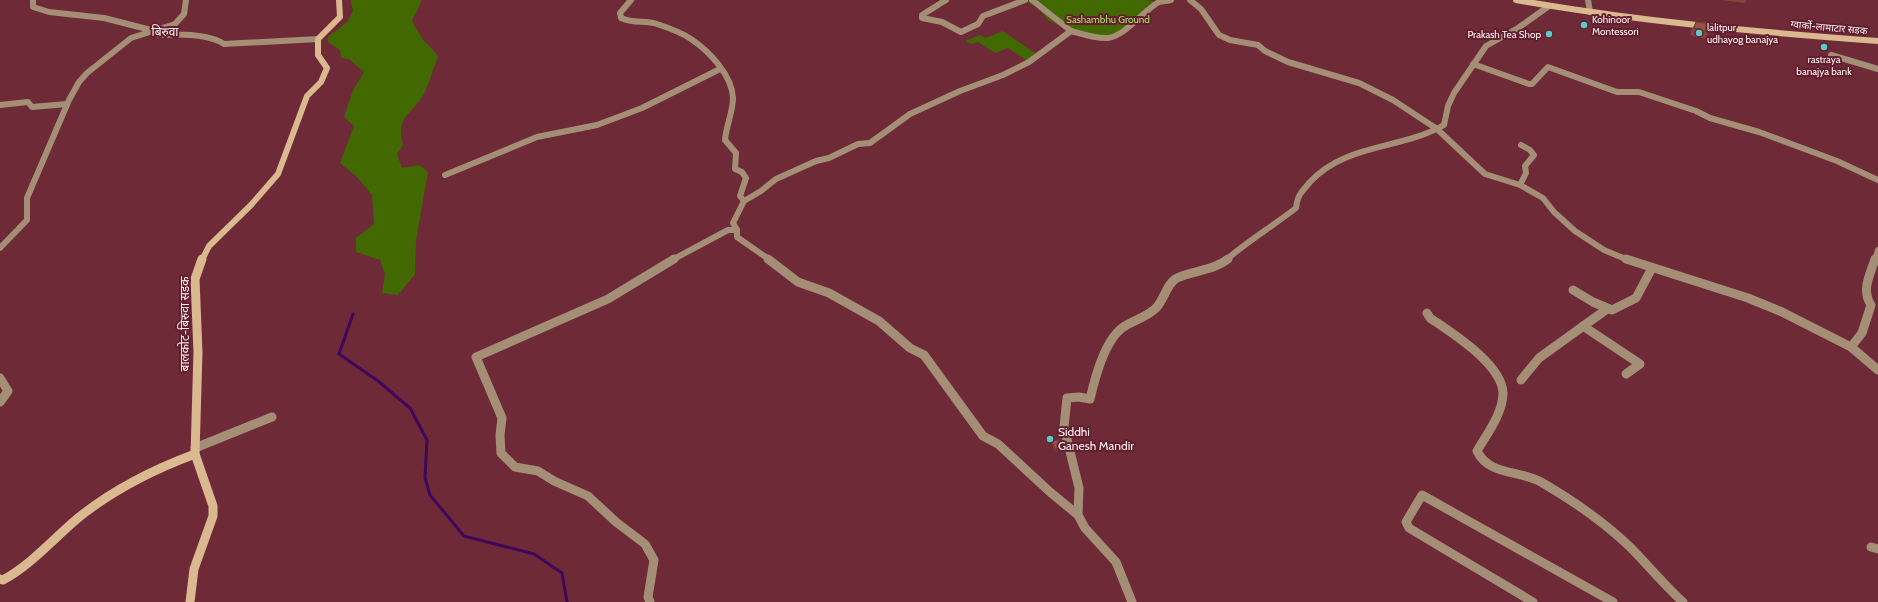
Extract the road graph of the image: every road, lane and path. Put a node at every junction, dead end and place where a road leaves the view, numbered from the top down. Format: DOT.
graph roads {
  1 [pos="33,0"];
  2 [pos="186,0"];
  3 [pos="338,0"];
  4 [pos="631,0"];
  5 [pos="932,0"];
  6 [pos="946,0"];
  7 [pos="1025,0"];
  8 [pos="1032,0"];
  9 [pos="1171,0"];
  10 [pos="1190,0"];
  11 [pos="1516,0"];
  12 [pos="1588,0"];
  13 [pos="940,4"];
  14 [pos="1549,6"];
  15 [pos="1590,12"];
  16 [pos="155,31"];
  17 [pos="1071,31"];
  18 [pos="318,39"];
  19 [pos="1878,42"];
  20 [pos="1831,55"];
  21 [pos="1473,64"];
  22 [pos="1878,68"];
  23 [pos="720,69"];
  24 [pos="67,104"];
  25 [pos="0,105"];
  26 [pos="1437,129"];
  27 [pos="1521,145"];
  28 [pos="445,175"];
  29 [pos="1878,180"];
  30 [pos="1520,184"];
  31 [pos="744,201"];
  32 [pos="737,230"];
  33 [pos="0,248"];
  34 [pos="1878,250"];
  35 [pos="1652,268"];
  36 [pos="1573,290"];
  37 [pos="1607,309"];
  38 [pos="1427,313"];
  39 [pos="1583,326"];
  40 [pos="1851,346"];
  41 [pos="1878,370"];
  42 [pos="1626,374"];
  43 [pos="0,378"];
  44 [pos="1521,380"];
  45 [pos="0,402"];
  46 [pos="272,418"];
  47 [pos="195,451"];
  48 [pos="1078,515"];
  49 [pos="0,580"];
  50 [pos="190,602"];
  51 [pos="650,602"];
  52 [pos="1132,602"];
  53 [pos="1532,602"];
  54 [pos="1613,602"];
  55 [pos="1683,602"];
  1 -- 16 [label="street"];
  2 -- 16 [label="street"];
  3 -- 18 [label="main road"];
  4 -- 23 [label="street"];
  5 -- 13 [label="street"];
  6 -- 13 [label="street"];
  7 -- 13 [label="street"];
  8 -- 17 [label="street"];
  9 -- 17 [label="street"];
  10 -- 26 [label="street"];
  11 -- 14 [label="main road, ग्वार्को-लामाटार सडक"];
  12 -- 15 [label="street"];
  14 -- 15 [label="main road, ग्वार्को-लामाटार सडक"];
  14 -- 21 [label="street"];
  15 -- 19 [label="main road, ग्वार्को-लामाटार सडक"];
  16 -- 18 [label="street"];
  16 -- 24 [label="street"];
  17 -- 31 [label="street"];
  18 -- 47 [label="main road, बालकोट-बिरुवा सडक"];
  20 -- 22 [label="street"];
  21 -- 26 [label="street"];
  21 -- 29 [label="street"];
  23 -- 28 [label="street"];
  23 -- 31 [label="street"];
  24 -- 25 [label="street"];
  24 -- 33 [label="street"];
  26 -- 30 [label="street"];
  26 -- 48 [label="street"];
  27 -- 30 [label="street"];
  30 -- 35 [label="street"];
  31 -- 32 [label="street"];
  32 -- 48 [label="street"];
  32 -- 51 [label="street"];
  34 -- 40 [label="street"];
  35 -- 37 [label="street"];
  35 -- 40 [label="street"];
  36 -- 37 [label="street"];
  37 -- 39 [label="street"];
  38 -- 55 [label="street"];
  39 -- 42 [label="street"];
  39 -- 44 [label="street"];
  40 -- 41 [label="street"];
  43 -- 45 [label="street"];
  46 -- 47 [label="street"];
  47 -- 49 [label="main road"];
  47 -- 50 [label="main road, बालकोट-बिरुवा सडक"];
  48 -- 52 [label="street"];
  53 -- 54 [label="street"];
}
